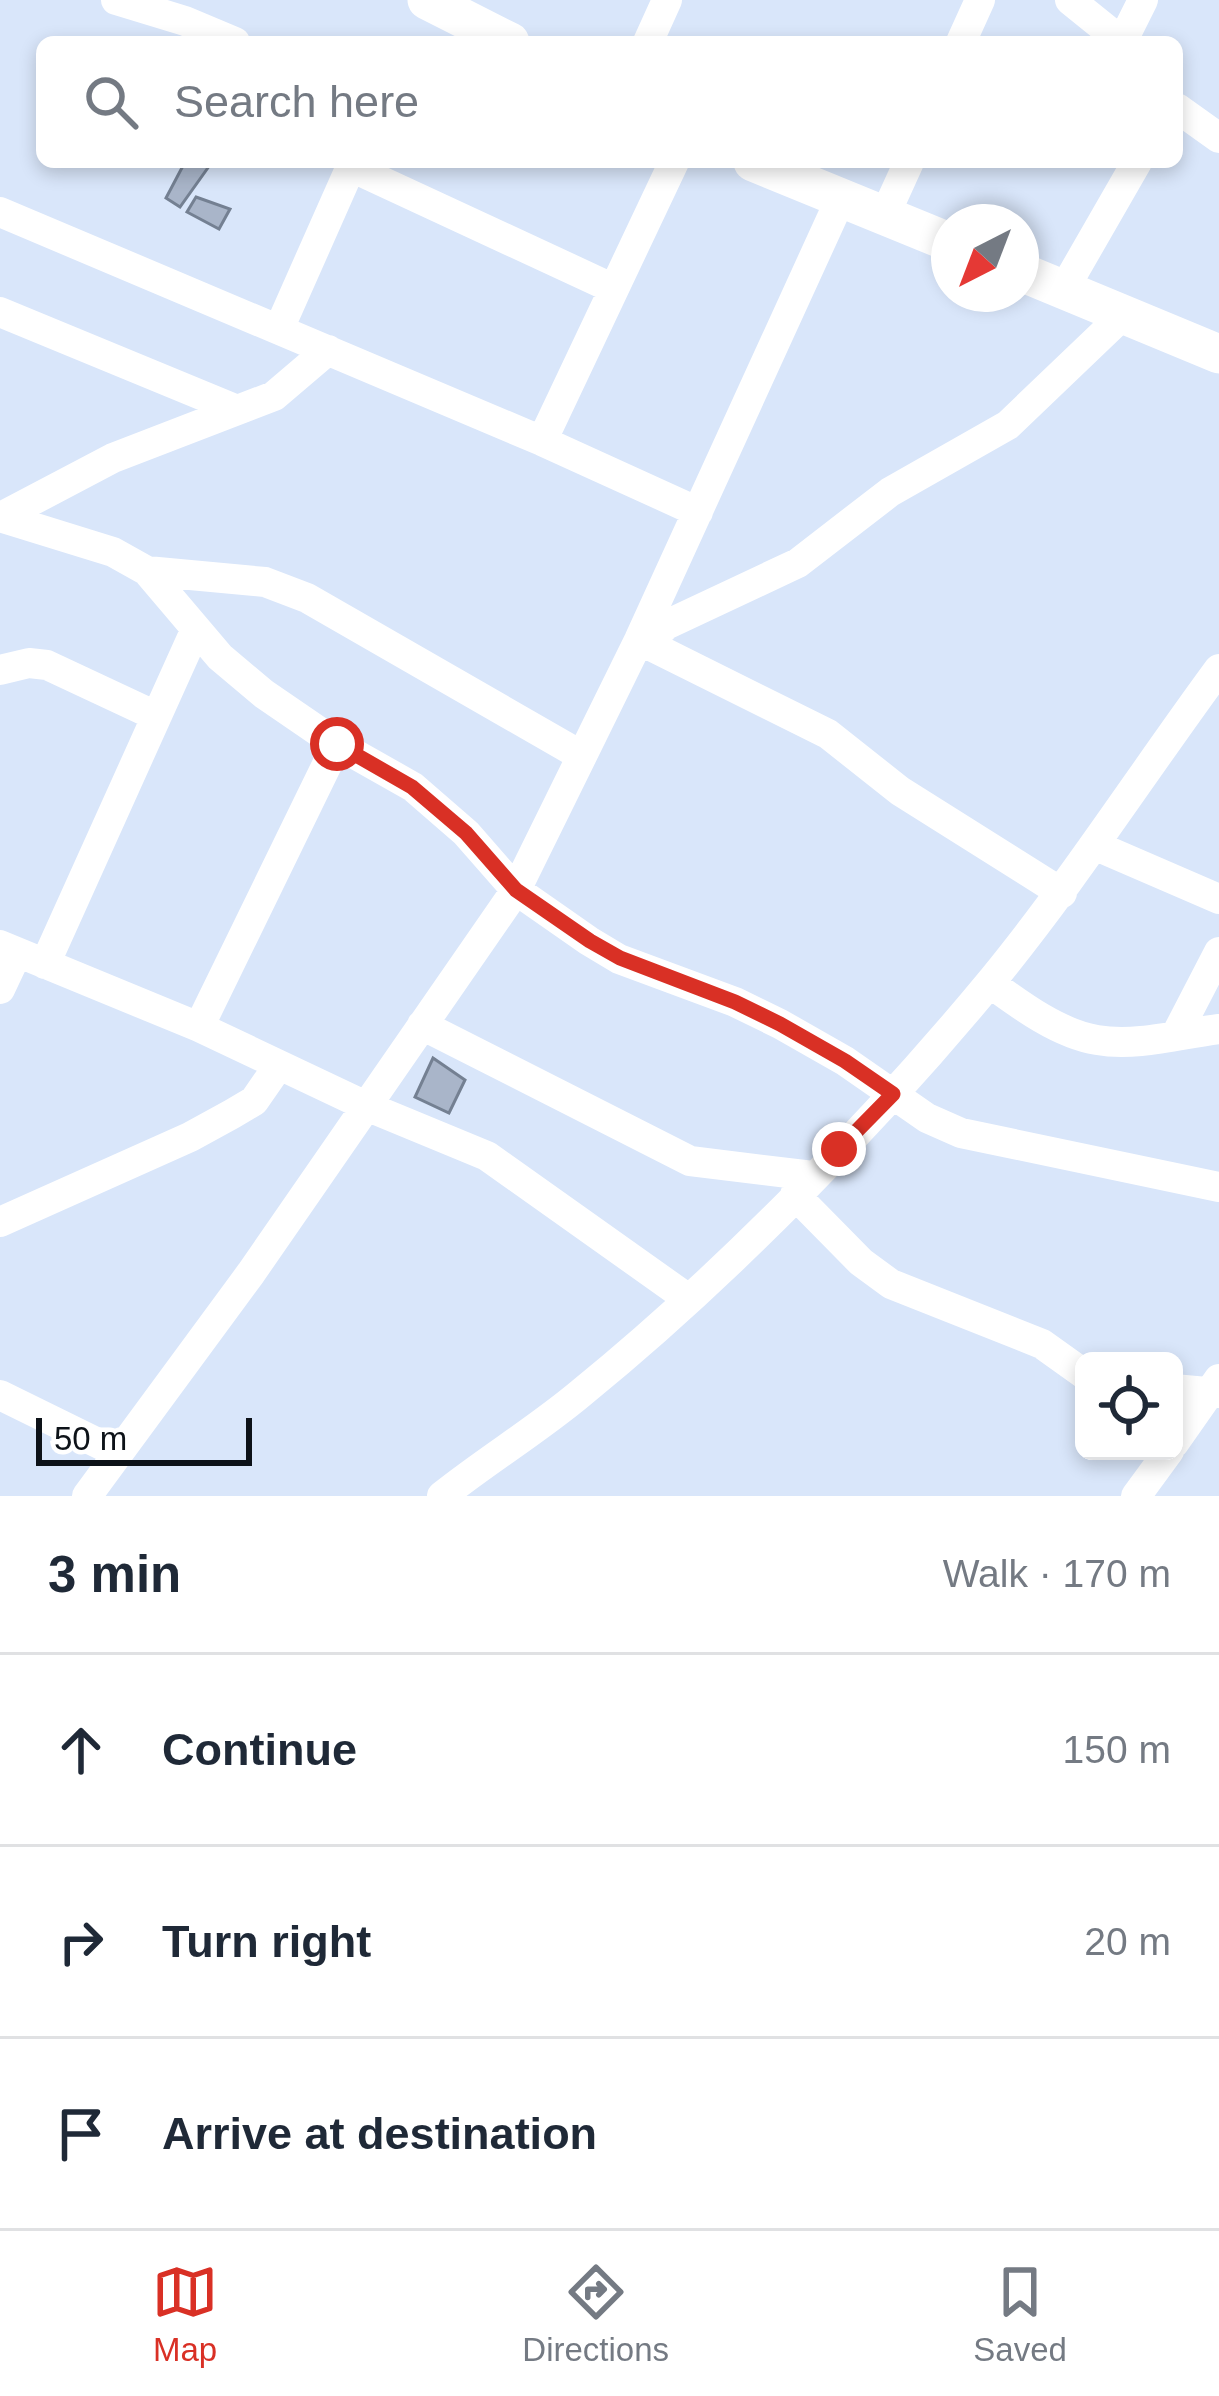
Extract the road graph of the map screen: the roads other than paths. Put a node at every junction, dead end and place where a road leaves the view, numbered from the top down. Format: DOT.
graph roads {
  1 [pos="116,0"];
  2 [pos="667,0"];
  3 [pos="980,0"];
  4 [pos="1070,0"];
  5 [pos="1143,0"];
  6 [pos="437,2"];
  7 [pos="221,36"];
  8 [pos="499,36"];
  9 [pos="651,36"];
  10 [pos="965,36"];
  11 [pos="1115,36"];
  12 [pos="1125,36"];
  13 [pos="1183,112"];
  14 [pos="1219,138"];
  15 [pos="350,168"];
  16 [pos="360,168"];
  17 [pos="671,168"];
  18 [pos="767,168"];
  19 [pos="905,168"];
  20 [pos="1134,168"];
  21 [pos="840,200"];
  22 [pos="0,212"];
  23 [pos="884,217"];
  24 [pos="931,235"];
  25 [pos="1039,279"];
  26 [pos="1064,289"];
  27 [pos="614,290"];
  28 [pos="0,312"];
  29 [pos="1124,314"];
  30 [pos="279,329"];
  31 [pos="328,350"];
  32 [pos="1219,354"];
  33 [pos="235,410"];
  34 [pos="542,441"];
  35 [pos="698,512"];
  36 [pos="0,517"];
  37 [pos="147,571"];
  38 [pos="196,628"];
  39 [pos="643,642"];
  40 [pos="1219,669"];
  41 [pos="0,670"];
  42 [pos="156,716"];
  43 [pos="337,744"];
  44 [pos="582,757"];
  45 [pos="1094,844"];
  46 [pos="516,890"];
  47 [pos="1062,893"];
  48 [pos="1219,899"];
  49 [pos="1219,952"];
  50 [pos="21,954"];
  51 [pos="990,982"];
  52 [pos="0,989"];
  53 [pos="422,1025"];
  54 [pos="199,1027"];
  55 [pos="1219,1029"];
  56 [pos="1177,1035"];
  57 [pos="278,1065"];
  58 [pos="893,1094"];
  59 [pos="366,1106"];
  60 [pos="804,1186"];
  61 [pos="1219,1187"];
  62 [pos="0,1222"];
  63 [pos="687,1298"];
  64 [pos="1075,1368"];
  65 [pos="1215,1388"];
  66 [pos="1183,1389"];
  67 [pos="0,1395"];
  68 [pos="1183,1431"];
  69 [pos="118,1453"];
  70 [pos="1162,1460"];
  71 [pos="87,1496"];
  72 [pos="442,1496"];
  73 [pos="1136,1496"];
  1 -- 7 [label="street"];
  2 -- 9 [label="street"];
  3 -- 10 [label="street"];
  4 -- 11 [label="street"];
  5 -- 12 [label="street"];
  6 -- 8 [label="street"];
  13 -- 14 [label="street"];
  15 -- 30 [label="street"];
  16 -- 27 [label="street"];
  17 -- 27 [label="street"];
  18 -- 21 [label="street"];
  19 -- 23 [label="street"];
  20 -- 26 [label="street"];
  21 -- 23 [label="street"];
  21 -- 35 [label="street"];
  22 -- 30 [label="street"];
  23 -- 24 [label="street"];
  25 -- 26 [label="street"];
  26 -- 29 [label="street"];
  27 -- 34 [label="street"];
  28 -- 33 [label="street"];
  29 -- 32 [label="street"];
  29 -- 39 [label="street"];
  30 -- 31 [label="street"];
  31 -- 33 [label="street"];
  31 -- 34 [label="street"];
  33 -- 36 [label="street"];
  34 -- 35 [label="street"];
  35 -- 39 [label="street"];
  36 -- 37 [label="street"];
  37 -- 38 [label="street"];
  37 -- 44 [label="street"];
  38 -- 42 [label="street"];
  38 -- 43 [label="street"];
  39 -- 44 [label="street"];
  39 -- 47 [label="street"];
  40 -- 45 [label="street"];
  41 -- 42 [label="street"];
  42 -- 50 [label="street"];
  43 -- 46 [label="street"];
  43 -- 54 [label="street"];
  44 -- 46 [label="street"];
  45 -- 47 [label="street"];
  45 -- 48 [label="street"];
  46 -- 53 [label="street"];
  46 -- 58 [label="street"];
  47 -- 51 [label="street"];
  49 -- 56 [label="street"];
  50 -- 52 [label="street"];
  50 -- 54 [label="street"];
  51 -- 56 [label="street"];
  51 -- 58 [label="street"];
  53 -- 59 [label="street"];
  53 -- 60 [label="street"];
  54 -- 57 [label="street"];
  55 -- 56 [label="street"];
  57 -- 59 [label="street"];
  57 -- 62 [label="street"];
  58 -- 60 [label="street"];
  58 -- 61 [label="street"];
  59 -- 63 [label="street"];
  59 -- 69 [label="street"];
  60 -- 63 [label="street"];
  60 -- 64 [label="street"];
  63 -- 72 [label="street"];
  65 -- 66 [label="street"];
  65 -- 68 [label="street"];
  67 -- 69 [label="street"];
  69 -- 71 [label="street"];
  70 -- 73 [label="street"];
}
